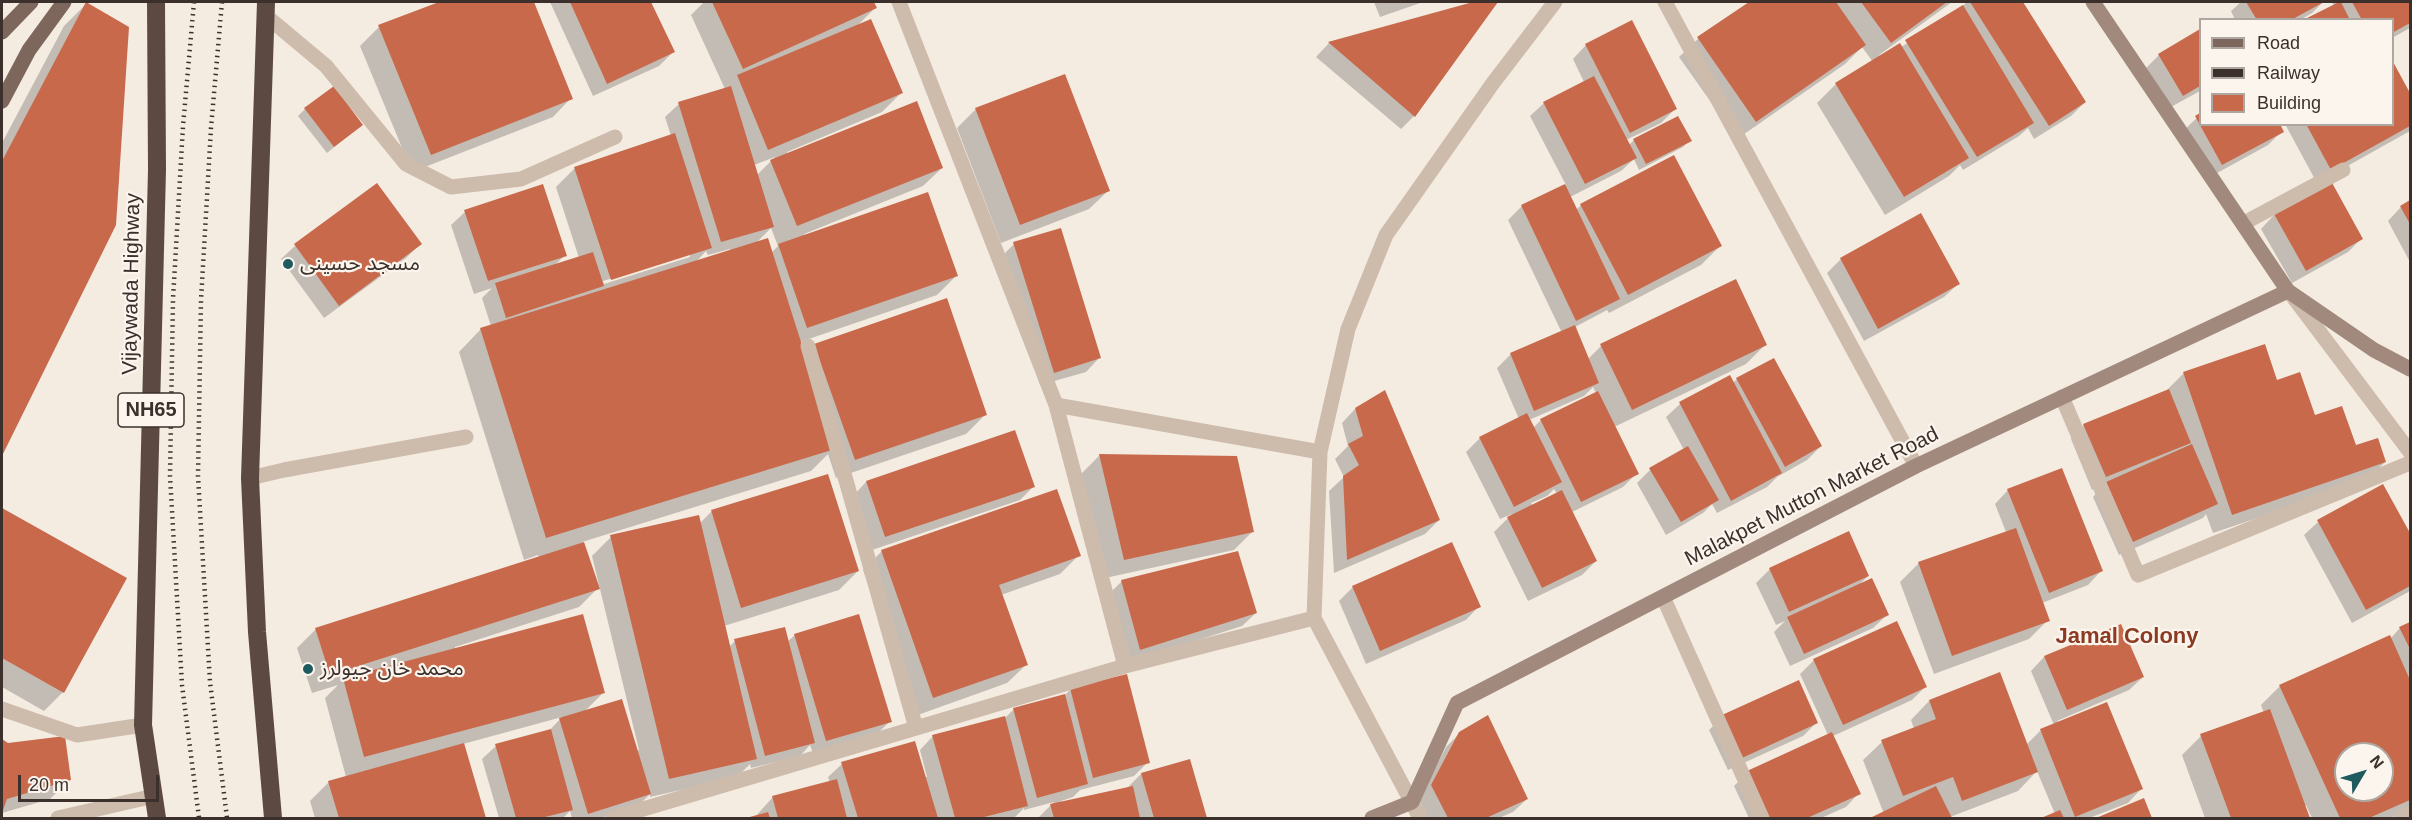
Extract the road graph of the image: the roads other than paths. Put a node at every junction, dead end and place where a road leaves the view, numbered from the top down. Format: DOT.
graph roads {
  1 [pos="31,2"];
  2 [pos="64,2"];
  3 [pos="156,2"];
  4 [pos="899,2"];
  5 [pos="1555,2"];
  6 [pos="1665,2"];
  7 [pos="2093,2"];
  8 [pos="266,8"];
  9 [pos="2,32"];
  10 [pos="2,101"];
  11 [pos="615,136"];
  12 [pos="2343,170"];
  13 [pos="2244,223"];
  14 [pos="2288,291"];
  15 [pos="808,346"];
  16 [pos="2410,369"];
  17 [pos="2062,398"];
  18 [pos="1056,405"];
  19 [pos="466,437"];
  20 [pos="1320,452"];
  21 [pos="2410,452"];
  22 [pos="2410,463"];
  23 [pos="1916,466"];
  24 [pos="250,478"];
  25 [pos="1663,597"];
  26 [pos="1314,618"];
  27 [pos="1125,666"];
  28 [pos="2,709"];
  29 [pos="143,725"];
  30 [pos="916,728"];
  31 [pos="154,796"];
  32 [pos="1412,802"];
  33 [pos="2410,814"];
  34 [pos="58,819"];
  35 [pos="157,819"];
  36 [pos="273,819"];
  37 [pos="613,819"];
  38 [pos="1372,819"];
  39 [pos="1420,819"];
  40 [pos="1762,819"];
  41 [pos="2401,819"];
  1 -- 9 [label="main road"];
  2 -- 10 [label="main road"];
  3 -- 29 [label="highway, Vijaywada Highway / NH65"];
  4 -- 18 [label="street"];
  5 -- 20 [label="street"];
  6 -- 23 [label="street"];
  7 -- 13 [label="street"];
  8 -- 11 [label="street"];
  8 -- 24 [label="highway"];
  12 -- 13 [label="street"];
  13 -- 14 [label="street"];
  14 -- 16 [label="street"];
  14 -- 17 [label="street, Malakpet Mutton Market Road"];
  14 -- 21 [label="street"];
  15 -- 30 [label="street"];
  17 -- 22 [label="street"];
  17 -- 23 [label="street, Malakpet Mutton Market Road"];
  18 -- 20 [label="street"];
  18 -- 27 [label="street"];
  19 -- 24 [label="street"];
  20 -- 26 [label="street"];
  23 -- 25 [label="street, Malakpet Mutton Market Road"];
  24 -- 36 [label="highway"];
  25 -- 32 [label="street, Malakpet Mutton Market Road"];
  25 -- 40 [label="street"];
  26 -- 27 [label="street"];
  26 -- 32 [label="street"];
  27 -- 30 [label="street"];
  28 -- 29 [label="street"];
  29 -- 31 [label="highway, Vijaywada Highway / NH65"];
  30 -- 37 [label="street"];
  31 -- 34 [label="street"];
  31 -- 35 [label="highway, Vijaywada Highway / NH65"];
  32 -- 38 [label="street"];
  32 -- 39 [label="street"];
  33 -- 41 [label="street"];
}
